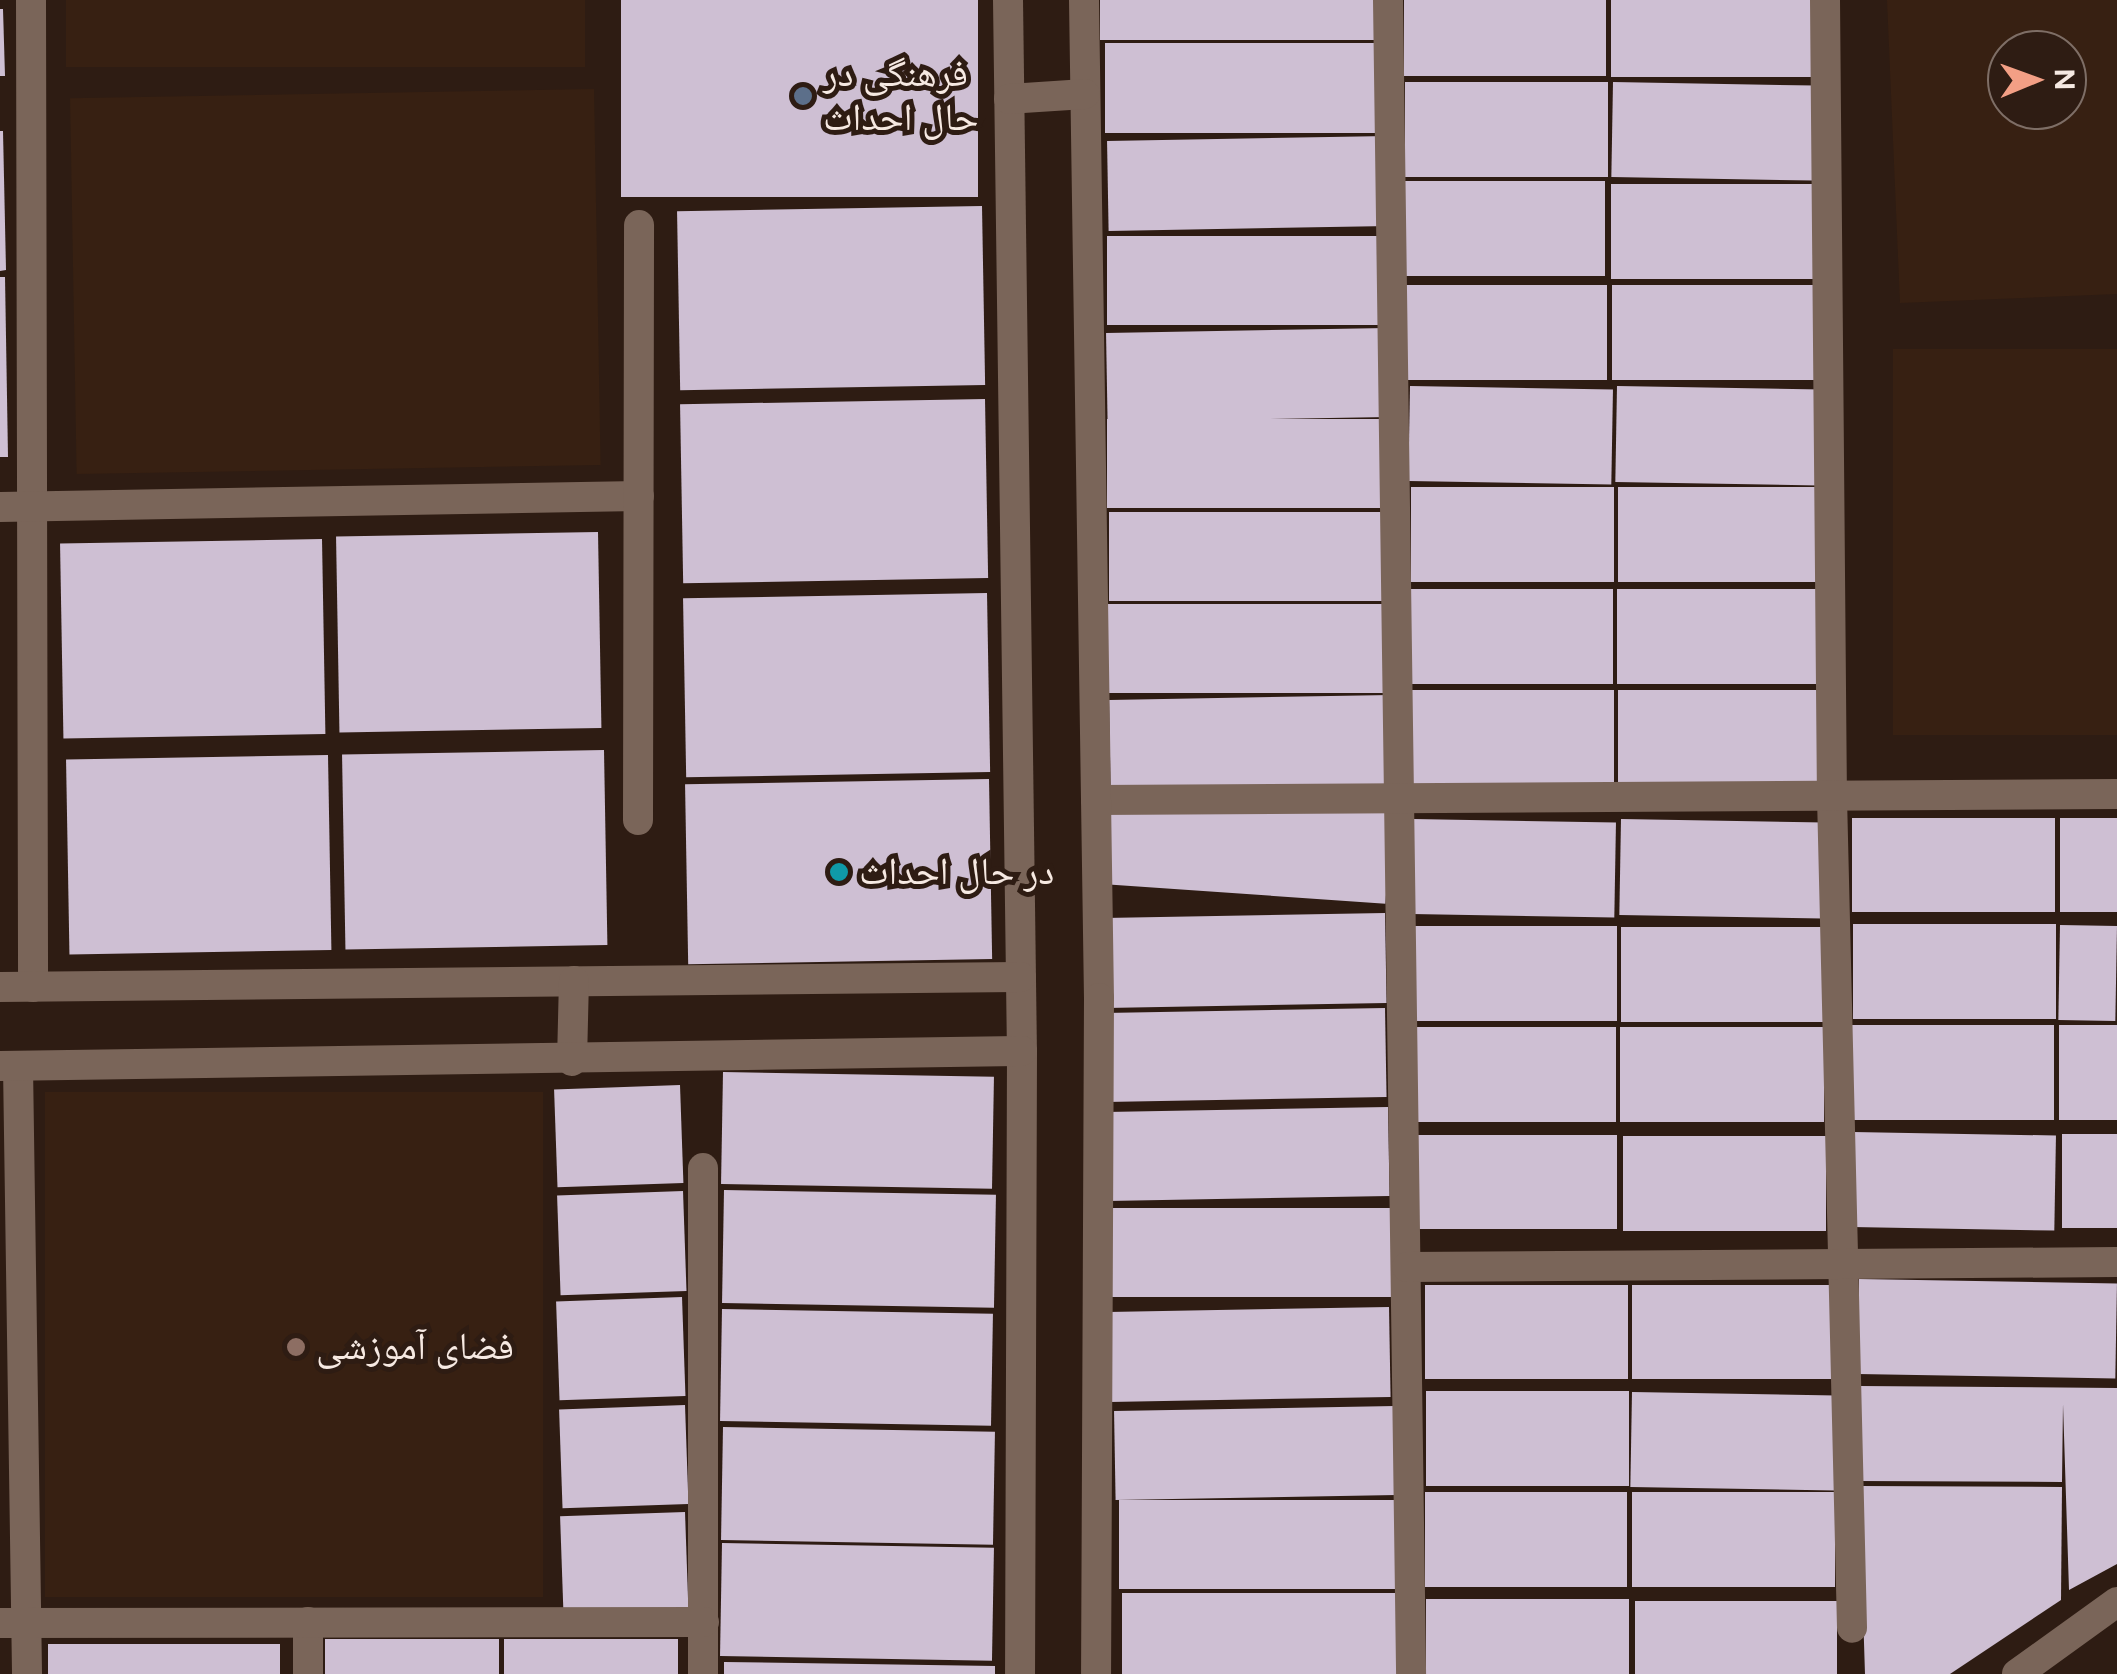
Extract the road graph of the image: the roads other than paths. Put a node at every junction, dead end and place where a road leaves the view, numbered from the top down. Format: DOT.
graph roads {
  1 [pos="31,0"];
  2 [pos="1008,0"];
  3 [pos="1084,0"];
  4 [pos="1388,0"];
  5 [pos="1824,0"];
  6 [pos="1086,94"];
  7 [pos="1009,99"];
  8 [pos="638,225"];
  9 [pos="639,496"];
  10 [pos="36,506"];
  11 [pos="0,507"];
  12 [pos="2117,794"];
  13 [pos="1832,797"];
  14 [pos="1096,800"];
  15 [pos="1402,800"];
  16 [pos="638,820"];
  17 [pos="1021,977"];
  18 [pos="574,981"];
  19 [pos="0,986"];
  20 [pos="33,986"];
  21 [pos="1022,1051"];
  22 [pos="572,1061"];
  23 [pos="9,1066"];
  24 [pos="702,1168"];
  25 [pos="2117,1262"];
  26 [pos="1840,1264"];
  27 [pos="1407,1268"];
  28 [pos="2117,1602"];
  29 [pos="308,1622"];
  30 [pos="704,1622"];
  31 [pos="14,1623"];
  32 [pos="1852,1628"];
  33 [pos="27,1674"];
  34 [pos="308,1674"];
  35 [pos="703,1674"];
  36 [pos="1020,1674"];
  37 [pos="1096,1674"];
  38 [pos="1412,1674"];
  39 [pos="2016,1674"];
  1 -- 10 [label="street"];
  2 -- 7 [label="street"];
  3 -- 6 [label="street"];
  4 -- 15 [label="street"];
  5 -- 13 [label="street"];
  6 -- 7 [label="street"];
  6 -- 14 [label="street"];
  7 -- 17 [label="street"];
  8 -- 9 [label="street"];
  9 -- 10 [label="street"];
  9 -- 16 [label="street"];
  10 -- 11 [label="street"];
  10 -- 20 [label="street"];
  12 -- 13 [label="street"];
  13 -- 15 [label="street"];
  13 -- 26 [label="street"];
  14 -- 15 [label="street"];
  14 -- 37 [label="street"];
  15 -- 27 [label="street"];
  17 -- 18 [label="street"];
  17 -- 21 [label="street"];
  18 -- 20 [label="street"];
  18 -- 22 [label="street"];
  19 -- 20 [label="street"];
  21 -- 22 [label="street"];
  21 -- 36 [label="street"];
  22 -- 23 [label="street"];
  23 -- 31 [label="street"];
  24 -- 30 [label="street"];
  25 -- 26 [label="street"];
  26 -- 27 [label="street"];
  26 -- 32 [label="street"];
  27 -- 38 [label="street"];
  28 -- 39 [label="street"];
  29 -- 30 [label="street"];
  29 -- 31 [label="street"];
  29 -- 34 [label="street"];
  30 -- 35 [label="street"];
  31 -- 33 [label="street"];
}
